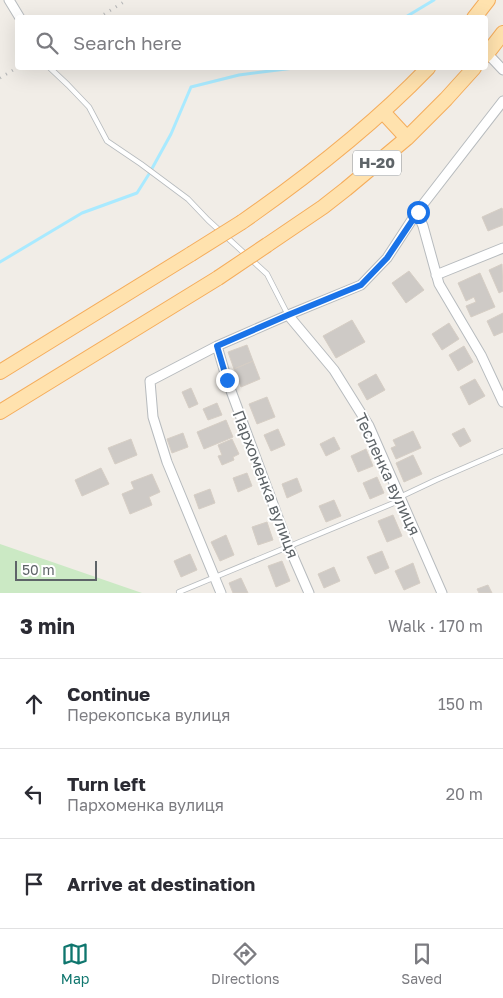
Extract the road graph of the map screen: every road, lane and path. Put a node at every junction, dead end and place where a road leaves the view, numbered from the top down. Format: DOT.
graph roads {
  1 [pos="9,0"];
  2 [pos="488,0"];
  3 [pos="18,15"];
  4 [pos="476,15"];
  5 [pos="503,33"];
  6 [pos="488,52"];
  7 [pos="488,56"];
  8 [pos="52,70"];
  9 [pos="426,70"];
  10 [pos="472,70"];
  11 [pos="503,70"];
  12 [pos="503,101"];
  13 [pos="384,112"];
  14 [pos="407,138"];
  15 [pos="418,212"];
  16 [pos="503,248"];
  17 [pos="436,275"];
  18 [pos="288,315"];
  19 [pos="217,346"];
  20 [pos="0,372"];
  21 [pos="503,402"];
  22 [pos="0,412"];
  23 [pos="503,451"];
  24 [pos="400,499"];
  25 [pos="289,547"];
  26 [pos="215,578"];
  27 [pos="178,592"];
  28 [pos="221,593"];
  29 [pos="309,593"];
  30 [pos="442,593"];
  1 -- 3 [label="street"];
  2 -- 4 [label="main road"];
  5 -- 6 [label="main road"];
  7 -- 11 [label="street"];
  8 -- 18 [label="lane"];
  9 -- 13 [label="main road, Н-20"];
  10 -- 14 [label="main road, Н-20"];
  12 -- 15 [label="street"];
  13 -- 14 [label="main road"];
  13 -- 20 [label="main road, Н-20, bridge"];
  14 -- 22 [label="main road, Н-20, bridge"];
  15 -- 17 [label="street"];
  15 -- 18 [label="street"];
  16 -- 17 [label="street"];
  17 -- 21 [label="street"];
  18 -- 19 [label="street"];
  18 -- 24 [label="street, Тесленка вулиця"];
  19 -- 25 [label="street, Пархоменка вулиця"];
  19 -- 26 [label="street"];
  23 -- 24 [label="lane"];
  24 -- 25 [label="lane"];
  24 -- 30 [label="street, Тесленка вулиця"];
  25 -- 26 [label="lane"];
  25 -- 29 [label="street, Пархоменка вулиця"];
  26 -- 27 [label="lane"];
  26 -- 28 [label="street"];
}
